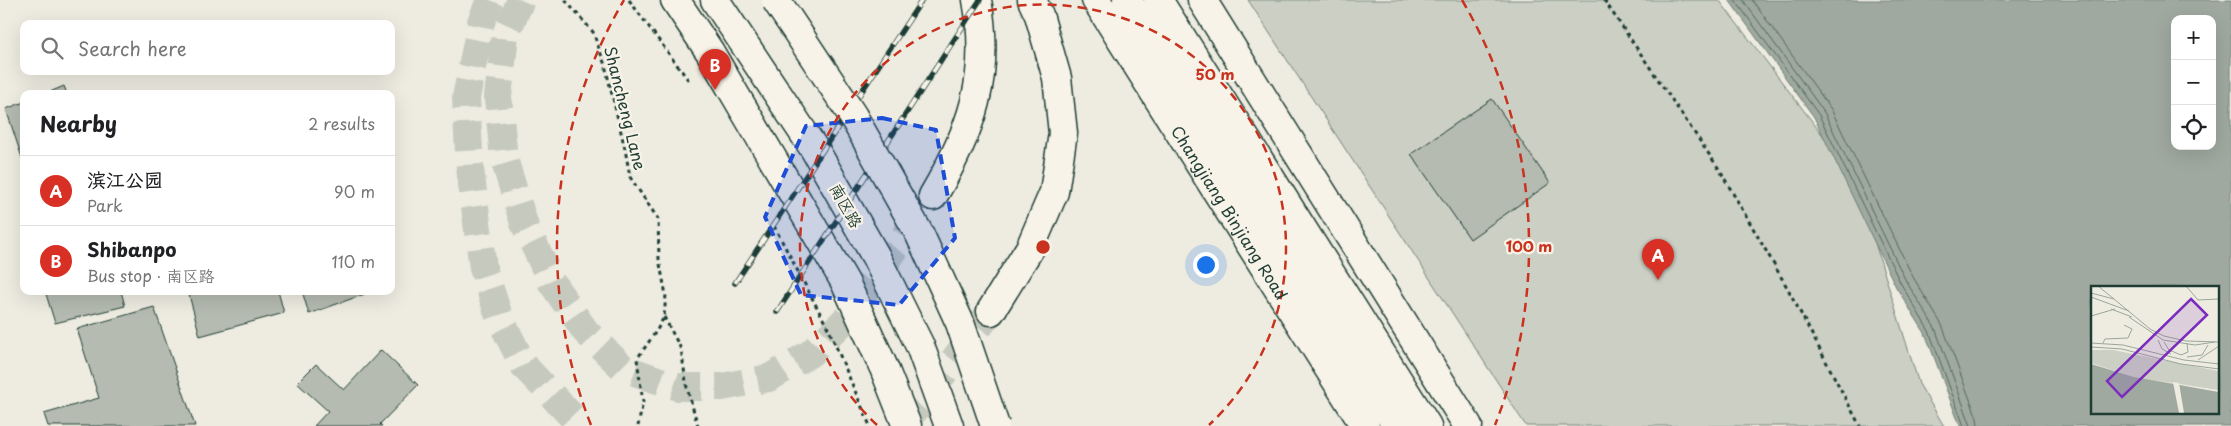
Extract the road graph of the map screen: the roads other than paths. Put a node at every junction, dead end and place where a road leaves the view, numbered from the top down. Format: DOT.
graph roads {
  1 [pos="675,0"];
  2 [pos="715,0"];
  3 [pos="776,0"];
  4 [pos="977,0"];
  5 [pos="1032,0"];
  6 [pos="1096,0"];
  7 [pos="1127,0"];
  8 [pos="1158,0"];
  9 [pos="1202,0"];
  10 [pos="933,196"];
  11 [pos="1276,211"];
  12 [pos="991,311"];
  13 [pos="907,426"];
  14 [pos="949,426"];
  15 [pos="995,426"];
  16 [pos="1365,426"];
  17 [pos="1397,426"];
  18 [pos="1426,426"];
  19 [pos="1468,426"];
  1 -- 13 [label="main road"];
  2 -- 14 [label="main road, 南区路"];
  3 -- 15 [label="main road, bridge"];
  4 -- 10 [label="main road"];
  5 -- 12 [label="main road"];
  6 -- 16 [label="main road, Changjiang Binjiang Road"];
  7 -- 11 [label="main road"];
  8 -- 11 [label="main road"];
  9 -- 19 [label="main road"];
  11 -- 17 [label="main road"];
  11 -- 18 [label="main road"];
}
